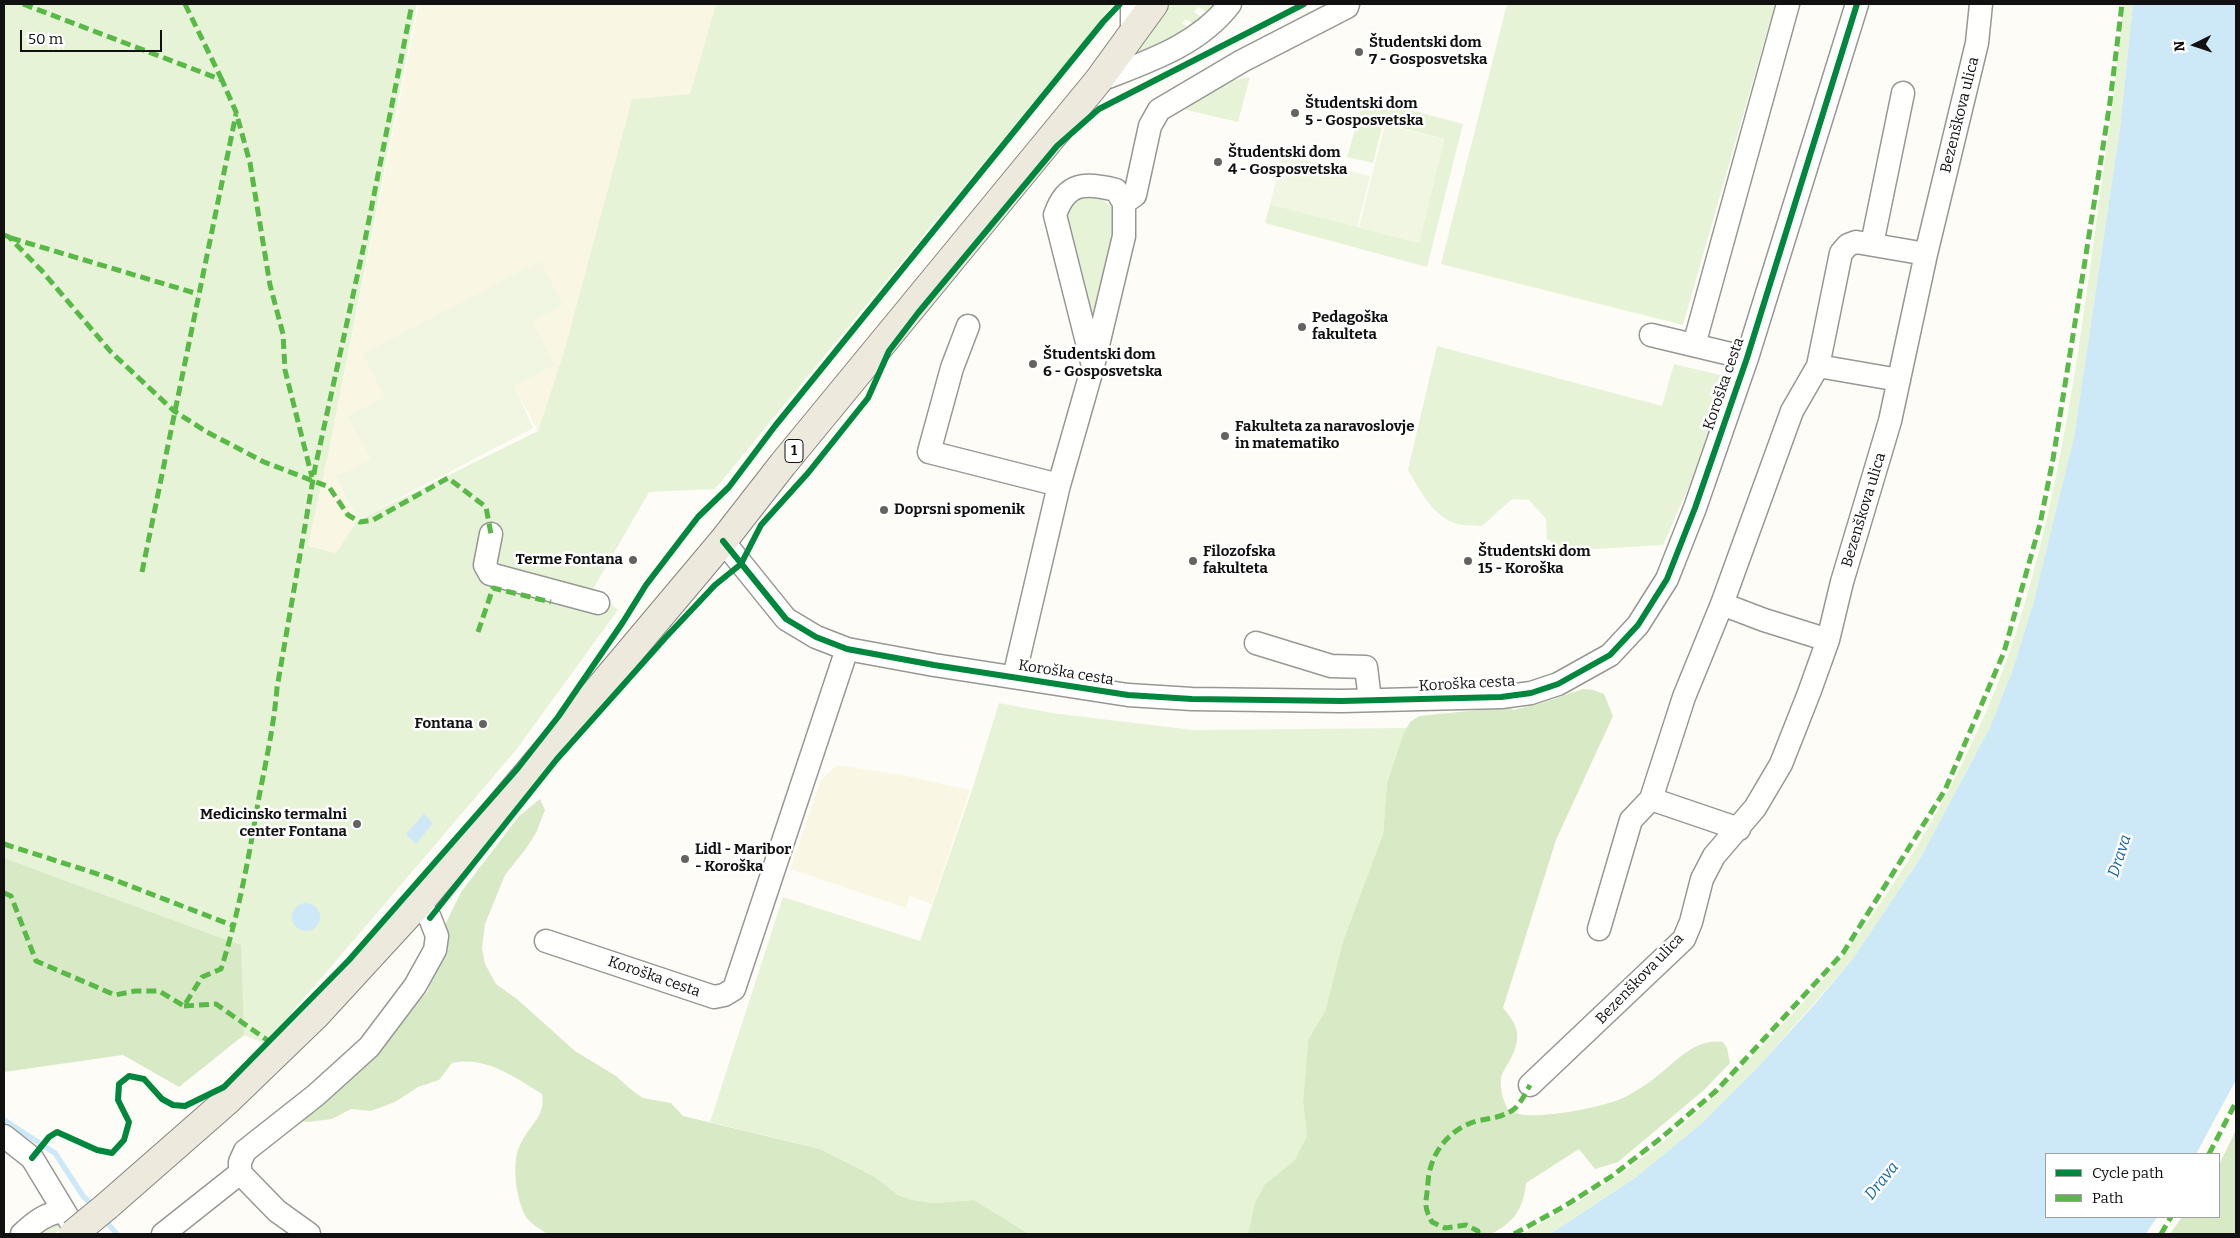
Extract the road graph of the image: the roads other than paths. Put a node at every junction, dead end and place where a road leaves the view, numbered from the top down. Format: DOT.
graph roads {
  1 [pos="1132,4"];
  2 [pos="1154,4"];
  3 [pos="1230,4"];
  4 [pos="1348,4"];
  5 [pos="1788,4"];
  6 [pos="1857,4"];
  7 [pos="1981,4"];
  8 [pos="1132,34"];
  9 [pos="1098,80"];
  10 [pos="1903,93"];
  11 [pos="1124,203"];
  12 [pos="1872,244"];
  13 [pos="1926,254"];
  14 [pos="968,326"];
  15 [pos="1651,335"];
  16 [pos="1694,345"];
  17 [pos="1747,358"];
  18 [pos="1092,366"];
  19 [pos="1818,366"];
  20 [pos="1899,380"];
  21 [pos="1060,485"];
  22 [pos="491,534"];
  23 [pos="723,542"];
  24 [pos="598,603"];
  25 [pos="1722,604"];
  26 [pos="1828,640"];
  27 [pos="1256,643"];
  28 [pos="847,649"];
  29 [pos="1014,677"];
  30 [pos="1370,700"];
  31 [pos="1652,799"];
  32 [pos="1739,829"];
  33 [pos="418,904"];
  34 [pos="1599,929"];
  35 [pos="546,941"];
  36 [pos="1530,1085"];
  37 [pos="4,1136"];
  38 [pos="240,1173"];
  39 [pos="69,1223"];
  40 [pos="22,1234"];
  41 [pos="78,1234"];
  42 [pos="163,1234"];
  43 [pos="308,1234"];
  1 -- 8 [label="street"];
  2 -- 8 [label="main road, 1"];
  3 -- 9 [label="street"];
  4 -- 11 [label="street"];
  5 -- 16 [label="street"];
  6 -- 17 [label="street, Koroška cesta"];
  7 -- 13 [label="street, Bezenškova ulica"];
  8 -- 9 [label="main road, 1"];
  9 -- 23 [label="main road, 1"];
  10 -- 12 [label="street"];
  11 -- 18 [label="street"];
  11 -- 18 [label="street"];
  12 -- 13 [label="street"];
  12 -- 19 [label="street"];
  13 -- 20 [label="street, Bezenškova ulica"];
  14 -- 21 [label="street"];
  15 -- 16 [label="street, Koroška cesta"];
  16 -- 17 [label="street, Koroška cesta"];
  17 -- 30 [label="street, Koroška cesta"];
  18 -- 21 [label="street"];
  19 -- 20 [label="street"];
  19 -- 25 [label="street"];
  20 -- 26 [label="street, Bezenškova ulica"];
  21 -- 29 [label="street"];
  22 -- 24 [label="street"];
  23 -- 28 [label="street, Koroška cesta"];
  23 -- 33 [label="main road, 1"];
  25 -- 26 [label="street"];
  25 -- 31 [label="street"];
  26 -- 32 [label="street, Bezenškova ulica"];
  27 -- 30 [label="street"];
  28 -- 29 [label="street, Koroška cesta"];
  28 -- 35 [label="street, Koroška cesta"];
  29 -- 30 [label="street, Koroška cesta"];
  31 -- 32 [label="street"];
  31 -- 34 [label="street"];
  32 -- 36 [label="street, Bezenškova ulica"];
  33 -- 38 [label="street"];
  33 -- 39 [label="main road, 1, bridge"];
  37 -- 39 [label="street"];
  38 -- 42 [label="street"];
  38 -- 43 [label="street"];
  39 -- 40 [label="street"];
  39 -- 41 [label="street"];
}
